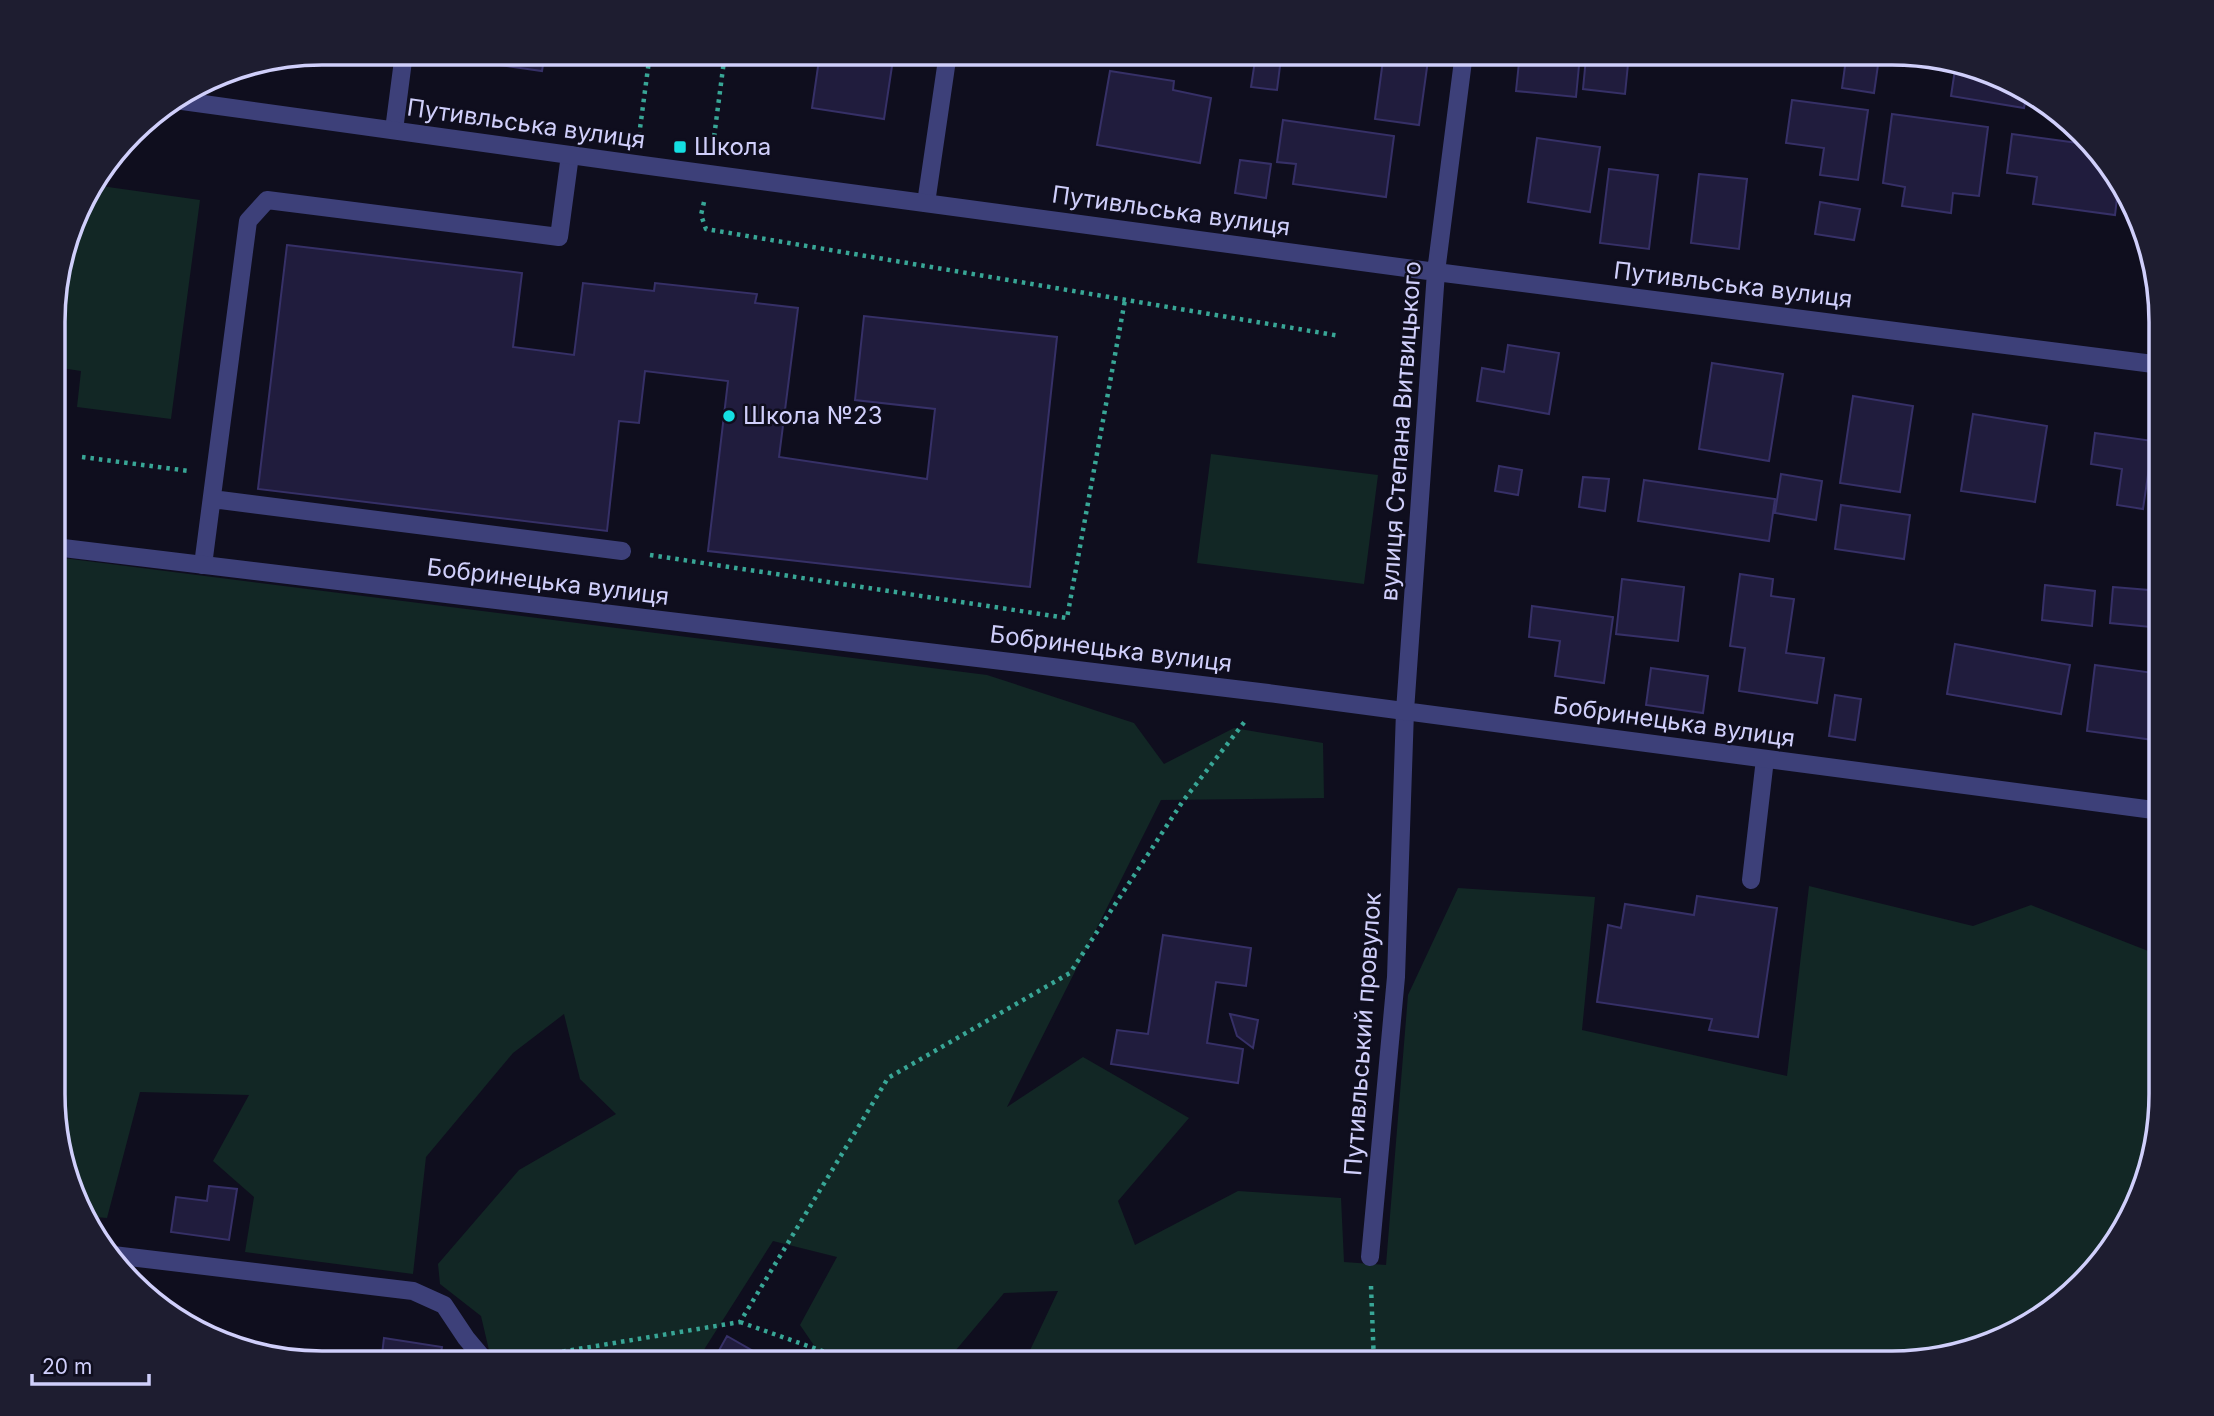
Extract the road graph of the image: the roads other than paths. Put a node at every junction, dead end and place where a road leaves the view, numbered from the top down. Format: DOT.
graph roads {
  1 [pos="402,65"];
  2 [pos="946,65"];
  3 [pos="1462,65"];
  4 [pos="189,102"];
  5 [pos="394,130"];
  6 [pos="570,155"];
  7 [pos="926,202"];
  8 [pos="1436,272"];
  9 [pos="2149,363"];
  10 [pos="212,499"];
  11 [pos="65,548"];
  12 [pos="622,551"];
  13 [pos="203,565"];
  14 [pos="1405,711"];
  15 [pos="1765,759"];
  16 [pos="2149,809"];
  17 [pos="1402,815"];
  18 [pos="1751,880"];
  19 [pos="122,1256"];
  20 [pos="1370,1257"];
  21 [pos="482,1351"];
  1 -- 5 [label="street"];
  2 -- 7 [label="street"];
  3 -- 8 [label="street, вулиця Степана Витвицького"];
  4 -- 5 [label="street, Путивльська вулиця"];
  5 -- 6 [label="street, Путивльська вулиця"];
  6 -- 7 [label="street, Путивльська вулиця"];
  6 -- 10 [label="street"];
  7 -- 8 [label="street, Путивльська вулиця"];
  8 -- 9 [label="street, Путивльська вулиця"];
  8 -- 14 [label="street, вулиця Степана Витвицького"];
  10 -- 12 [label="street"];
  10 -- 13 [label="street"];
  11 -- 13 [label="street, Бобринецька вулиця"];
  13 -- 14 [label="street, Бобринецька вулиця"];
  14 -- 15 [label="street, Бобринецька вулиця"];
  14 -- 17 [label="street, вулиця Степана Витвицького"];
  15 -- 16 [label="street, Бобринецька вулиця"];
  15 -- 18 [label="street"];
  17 -- 20 [label="street, Путивльський провулок"];
  19 -- 21 [label="street"];
}
